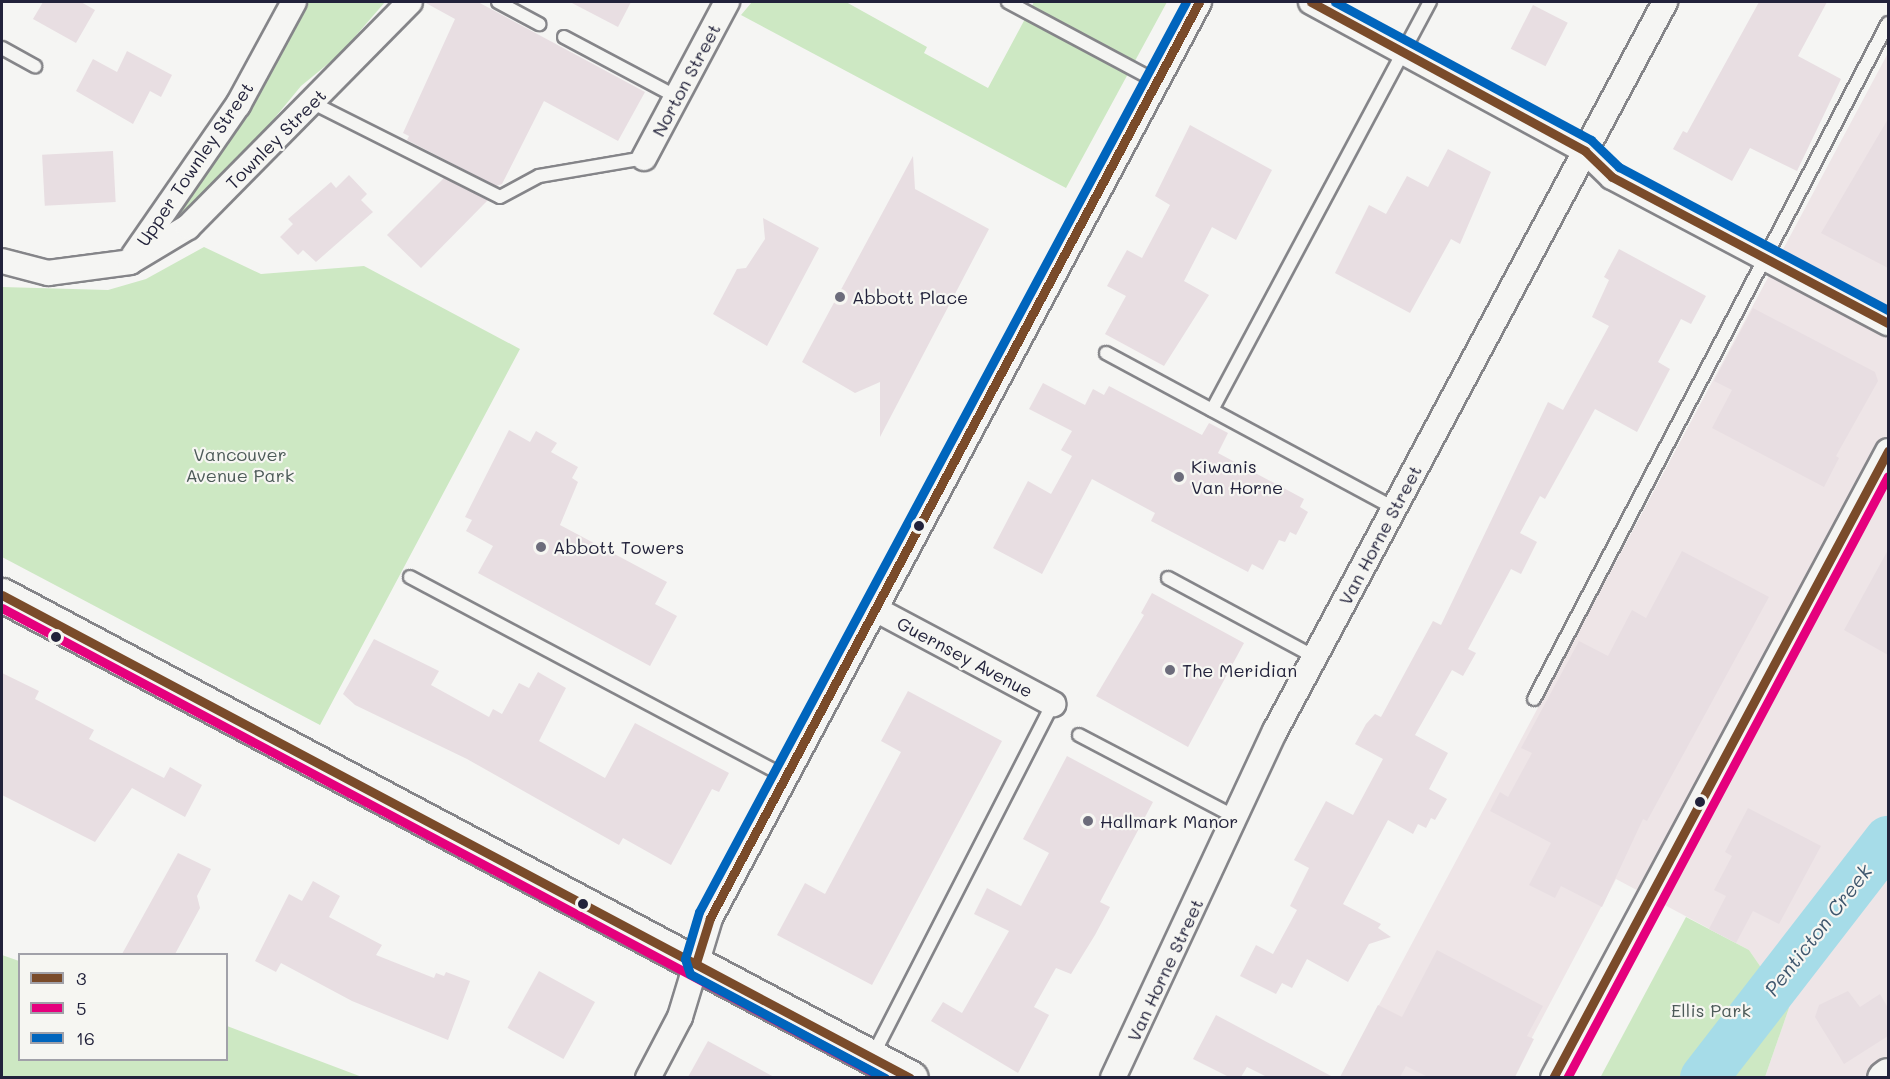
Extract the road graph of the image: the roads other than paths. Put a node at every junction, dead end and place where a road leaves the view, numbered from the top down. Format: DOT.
graph roads {
  1 [pos="294,2"];
  2 [pos="410,2"];
  3 [pos="498,2"];
  4 [pos="727,2"];
  5 [pos="1008,2"];
  6 [pos="1198,2"];
  7 [pos="1311,2"];
  8 [pos="1430,2"];
  9 [pos="1665,2"];
  10 [pos="1888,23"];
  11 [pos="539,24"];
  12 [pos="564,37"];
  13 [pos="2,48"];
  14 [pos="1403,52"];
  15 [pos="35,66"];
  16 [pos="1156,81"];
  17 [pos="677,97"];
  18 [pos="313,103"];
  19 [pos="1585,151"];
  20 [pos="644,158"];
  21 [pos="1765,258"];
  22 [pos="2,261"];
  23 [pos="130,262"];
  24 [pos="1888,323"];
  25 [pos="1106,352"];
  26 [pos="1212,410"];
  27 [pos="1888,451"];
  28 [pos="1394,508"];
  29 [pos="410,577"];
  30 [pos="1168,578"];
  31 [pos="2,596"];
  32 [pos="877,610"];
  33 [pos="1315,657"];
  34 [pos="1534,699"];
  35 [pos="1053,705"];
  36 [pos="1079,735"];
  37 [pos="786,777"];
  38 [pos="1235,817"];
  39 [pos="696,963"];
  40 [pos="872,1057"];
  41 [pos="1888,1075"];
  42 [pos="648,1077"];
  43 [pos="911,1077"];
  44 [pos="1113,1077"];
  45 [pos="1553,1077"];
  46 [pos="1884,1077"];
  1 -- 23 [label="street, Upper Townley Street"];
  2 -- 18 [label="street, Townley Street"];
  3 -- 11 [label="lane"];
  4 -- 17 [label="street, Norton Street"];
  5 -- 16 [label="lane"];
  6 -- 16 [label="street"];
  7 -- 14 [label="street"];
  8 -- 14 [label="lane"];
  9 -- 19 [label="street, Van Horne Street"];
  10 -- 21 [label="lane"];
  12 -- 17 [label="lane"];
  13 -- 15 [label="lane"];
  14 -- 19 [label="street"];
  14 -- 26 [label="lane"];
  16 -- 32 [label="street"];
  17 -- 20 [label="street, Norton Street"];
  18 -- 20 [label="lane"];
  18 -- 23 [label="street, Townley Street"];
  19 -- 21 [label="street"];
  19 -- 28 [label="street, Van Horne Street"];
  21 -- 24 [label="street"];
  21 -- 34 [label="lane"];
  22 -- 23 [label="street"];
  25 -- 26 [label="lane"];
  26 -- 28 [label="lane"];
  27 -- 45 [label="street"];
  28 -- 33 [label="street, Van Horne Street"];
  29 -- 37 [label="lane"];
  30 -- 33 [label="lane"];
  31 -- 39 [label="street"];
  32 -- 35 [label="street, Guernsey Avenue"];
  32 -- 37 [label="street"];
  33 -- 38 [label="street, Van Horne Street"];
  35 -- 40 [label="lane"];
  36 -- 38 [label="lane"];
  37 -- 39 [label="street"];
  38 -- 44 [label="street, Van Horne Street"];
  39 -- 40 [label="street"];
  39 -- 42 [label="street"];
  40 -- 43 [label="street"];
  41 -- 46 [label="street"];
}
